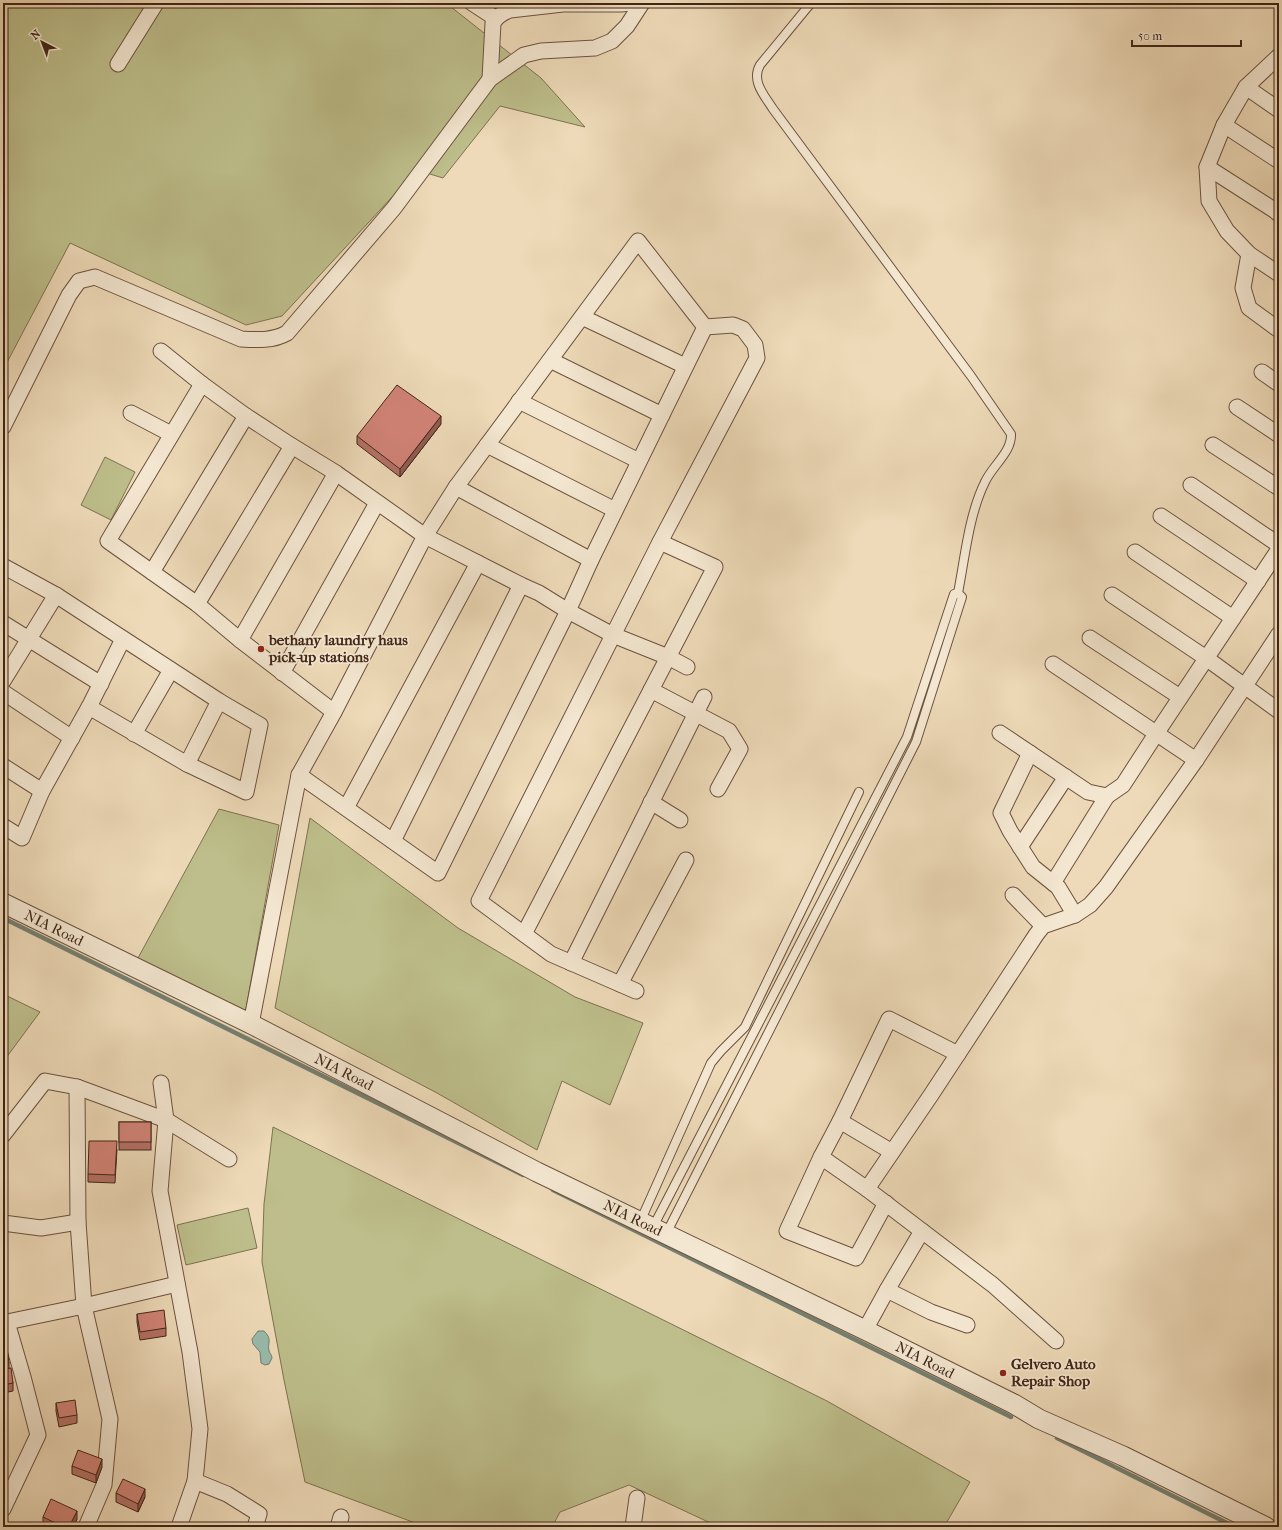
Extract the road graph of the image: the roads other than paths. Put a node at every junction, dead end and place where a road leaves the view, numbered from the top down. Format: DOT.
graph roads {
  1 [pos="156,3"];
  2 [pos="472,3"];
  3 [pos="631,3"];
  4 [pos="642,3"];
  5 [pos="811,3"];
  6 [pos="495,18"];
  7 [pos="1278,58"];
  8 [pos="118,64"];
  9 [pos="490,79"];
  10 [pos="1246,87"];
  11 [pos="1279,110"];
  12 [pos="1224,125"];
  13 [pos="1279,161"];
  14 [pos="1207,167"];
  15 [pos="1279,214"];
  16 [pos="1249,254"];
  17 [pos="1279,274"];
  18 [pos="582,317"];
  19 [pos="705,327"];
  20 [pos="1279,330"];
  21 [pos="161,351"];
  22 [pos="550,360"];
  23 [pos="685,366"];
  24 [pos="1262,372"];
  25 [pos="202,384"];
  26 [pos="1279,384"];
  27 [pos="520,402"];
  28 [pos="1237,407"];
  29 [pos="131,413"];
  30 [pos="662,415"];
  31 [pos="246,416"];
  32 [pos="3,427"];
  33 [pos="171,434"];
  34 [pos="1279,435"];
  35 [pos="488,445"];
  36 [pos="1213,445"];
  37 [pos="292,446"];
  38 [pos="639,461"];
  39 [pos="336,473"];
  40 [pos="1191,485"];
  41 [pos="456,487"];
  42 [pos="1279,488"];
  43 [pos="377,503"];
  44 [pos="615,510"];
  45 [pos="1162,516"];
  46 [pos="425,536"];
  47 [pos="660,542"];
  48 [pos="1279,545"];
  49 [pos="1279,549"];
  50 [pos="1135,552"];
  51 [pos="591,560"];
  52 [pos="478,563"];
  53 [pos="3,566"];
  54 [pos="152,572"];
  55 [pos="1258,581"];
  56 [pos="521,585"];
  57 [pos="958,593"];
  58 [pos="56,595"];
  59 [pos="1112,595"];
  60 [pos="197,604"];
  61 [pos="568,611"];
  62 [pos="1233,618"];
  63 [pos="3,623"];
  64 [pos="613,634"];
  65 [pos="1279,634"];
  66 [pos="1090,638"];
  67 [pos="29,639"];
  68 [pos="123,639"];
  69 [pos="240,640"];
  70 [pos="668,657"];
  71 [pos="1206,658"];
  72 [pos="1053,664"];
  73 [pos="687,667"];
  74 [pos="171,670"];
  75 [pos="282,673"];
  76 [pos="3,681"];
  77 [pos="101,684"];
  78 [pos="1245,686"];
  79 [pos="651,690"];
  80 [pos="3,692"];
  81 [pos="704,697"];
  82 [pos="1180,697"];
  83 [pos="220,701"];
  84 [pos="89,707"];
  85 [pos="1279,711"];
  86 [pos="334,712"];
  87 [pos="696,714"];
  88 [pos="1000,733"];
  89 [pos="134,734"];
  90 [pos="1156,734"];
  91 [pos="72,738"];
  92 [pos="1030,753"];
  93 [pos="1196,760"];
  94 [pos="187,764"];
  95 [pos="3,766"];
  96 [pos="299,775"];
  97 [pos="1066,777"];
  98 [pos="718,789"];
  99 [pos="42,791"];
  100 [pos="859,792"];
  101 [pos="1107,796"];
  102 [pos="651,802"];
  103 [pos="346,808"];
  104 [pos="680,820"];
  105 [pos="3,826"];
  106 [pos="393,841"];
  107 [pos="1020,848"];
  108 [pos="686,860"];
  109 [pos="1053,883"];
  110 [pos="826,893"];
  111 [pos="1013,895"];
  112 [pos="836,899"];
  113 [pos="3,903"];
  114 [pos="1075,916"];
  115 [pos="1043,926"];
  116 [pos="524,934"];
  117 [pos="571,963"];
  118 [pos="620,984"];
  119 [pos="636,992"];
  120 [pos="251,1024"];
  121 [pos="958,1054"];
  122 [pos="734,1071"];
  123 [pos="746,1077"];
  124 [pos="161,1083"];
  125 [pos="77,1087"];
  126 [pos="166,1120"];
  127 [pos="840,1122"];
  128 [pos="3,1135"];
  129 [pos="892,1152"];
  130 [pos="821,1157"];
  131 [pos="229,1159"];
  132 [pos="867,1189"];
  133 [pos="886,1204"];
  134 [pos="78,1222"];
  135 [pos="3,1223"];
  136 [pos="653,1228"];
  137 [pos="922,1231"];
  138 [pos="178,1284"];
  139 [pos="887,1290"];
  140 [pos="84,1306"];
  141 [pos="5,1321"];
  142 [pos="967,1325"];
  143 [pos="865,1330"];
  144 [pos="1056,1341"];
  145 [pos="195,1481"];
  146 [pos="637,1498"];
  147 [pos="3,1509"];
  148 [pos="86,1527"];
  149 [pos="178,1527"];
  150 [pos="255,1527"];
  151 [pos="632,1527"];
  152 [pos="1266,1527"];
  1 -- 8 [label="street"];
  2 -- 6 [label="street"];
  3 -- 6 [label="street"];
  4 -- 9 [label="street"];
  5 -- 57 [label="lane"];
  6 -- 9 [label="street"];
  7 -- 10 [label="street"];
  9 -- 32 [label="street"];
  10 -- 11 [label="street"];
  10 -- 12 [label="street"];
  12 -- 13 [label="street"];
  12 -- 14 [label="street"];
  14 -- 15 [label="street"];
  14 -- 16 [label="street"];
  16 -- 17 [label="street"];
  16 -- 20 [label="street"];
  18 -- 19 [label="street"];
  18 -- 22 [label="street"];
  18 -- 23 [label="street"];
  19 -- 23 [label="street"];
  19 -- 47 [label="street"];
  21 -- 25 [label="street"];
  22 -- 27 [label="street"];
  22 -- 30 [label="street"];
  23 -- 30 [label="street"];
  24 -- 26 [label="street"];
  25 -- 31 [label="street"];
  25 -- 33 [label="street"];
  27 -- 35 [label="street"];
  27 -- 38 [label="street"];
  28 -- 34 [label="street"];
  29 -- 33 [label="street"];
  30 -- 38 [label="street"];
  31 -- 37 [label="street"];
  31 -- 54 [label="street"];
  33 -- 54 [label="street"];
  35 -- 41 [label="street"];
  35 -- 44 [label="street"];
  36 -- 42 [label="street"];
  37 -- 39 [label="street"];
  37 -- 60 [label="street"];
  38 -- 44 [label="street"];
  39 -- 43 [label="street"];
  39 -- 69 [label="street"];
  40 -- 48 [label="street"];
  41 -- 46 [label="street"];
  41 -- 51 [label="street"];
  43 -- 46 [label="street"];
  43 -- 75 [label="street"];
  44 -- 51 [label="street"];
  45 -- 55 [label="street"];
  46 -- 52 [label="street"];
  46 -- 86 [label="street"];
  47 -- 64 [label="street"];
  47 -- 70 [label="street"];
  49 -- 55 [label="street"];
  50 -- 62 [label="street"];
  51 -- 61 [label="street"];
  52 -- 56 [label="street"];
  52 -- 103 [label="street"];
  53 -- 58 [label="street"];
  54 -- 60 [label="street"];
  55 -- 62 [label="street"];
  56 -- 61 [label="street"];
  56 -- 106 [label="street"];
  57 -- 110 [label="lane"];
  57 -- 112 [label="lane"];
  58 -- 67 [label="street"];
  58 -- 68 [label="street"];
  59 -- 71 [label="street"];
  60 -- 69 [label="street"];
  61 -- 64 [label="street"];
  61 -- 106 [label="street"];
  62 -- 71 [label="street"];
  63 -- 67 [label="street"];
  64 -- 70 [label="street"];
  64 -- 116 [label="street"];
  65 -- 78 [label="street"];
  66 -- 82 [label="street"];
  67 -- 76 [label="street"];
  67 -- 77 [label="street"];
  68 -- 74 [label="street"];
  68 -- 77 [label="street"];
  69 -- 75 [label="street"];
  70 -- 73 [label="street"];
  70 -- 79 [label="street"];
  71 -- 78 [label="street"];
  71 -- 82 [label="street"];
  72 -- 90 [label="street"];
  74 -- 83 [label="street"];
  74 -- 89 [label="street"];
  75 -- 86 [label="street"];
  77 -- 84 [label="street"];
  78 -- 85 [label="street"];
  78 -- 93 [label="street"];
  79 -- 87 [label="street"];
  79 -- 116 [label="street"];
  80 -- 91 [label="street"];
  81 -- 87 [label="street"];
  82 -- 90 [label="street"];
  83 -- 94 [label="street"];
  83 -- 94 [label="street"];
  84 -- 89 [label="street"];
  84 -- 91 [label="street"];
  86 -- 96 [label="street"];
  87 -- 98 [label="street"];
  87 -- 102 [label="street"];
  88 -- 92 [label="street"];
  89 -- 94 [label="street"];
  90 -- 93 [label="street"];
  90 -- 101 [label="street"];
  91 -- 99 [label="street"];
  92 -- 97 [label="street"];
  92 -- 107 [label="street"];
  93 -- 114 [label="street"];
  95 -- 99 [label="street"];
  96 -- 103 [label="street"];
  96 -- 120 [label="street"];
  97 -- 101 [label="street"];
  97 -- 107 [label="street"];
  99 -- 105 [label="street"];
  100 -- 136 [label="lane"];
  101 -- 109 [label="street"];
  102 -- 104 [label="street"];
  102 -- 117 [label="street"];
  103 -- 106 [label="street"];
  107 -- 109 [label="street"];
  108 -- 118 [label="street"];
  109 -- 114 [label="street"];
  110 -- 112 [label="lane"];
  110 -- 122 [label="lane"];
  111 -- 115 [label="street"];
  112 -- 123 [label="lane"];
  113 -- 120 [label="street, NIA Road"];
  114 -- 115 [label="street"];
  115 -- 121 [label="street"];
  116 -- 117 [label="street"];
  117 -- 118 [label="street"];
  118 -- 119 [label="street"];
  120 -- 136 [label="street, NIA Road"];
  121 -- 127 [label="street"];
  121 -- 129 [label="street"];
  122 -- 123 [label="lane"];
  122 -- 136 [label="lane"];
  123 -- 136 [label="lane"];
  124 -- 126 [label="street"];
  125 -- 126 [label="street"];
  125 -- 128 [label="street"];
  125 -- 134 [label="street"];
  126 -- 131 [label="street"];
  126 -- 138 [label="street"];
  127 -- 129 [label="street"];
  127 -- 130 [label="street"];
  129 -- 132 [label="street"];
  130 -- 132 [label="street"];
  130 -- 133 [label="street"];
  132 -- 133 [label="street"];
  133 -- 137 [label="street"];
  134 -- 135 [label="street"];
  134 -- 140 [label="street"];
  136 -- 143 [label="street, NIA Road"];
  137 -- 139 [label="street"];
  137 -- 144 [label="street"];
  138 -- 140 [label="street"];
  138 -- 145 [label="street"];
  139 -- 142 [label="street"];
  139 -- 143 [label="street"];
  140 -- 141 [label="street"];
  140 -- 148 [label="street"];
  141 -- 147 [label="street"];
  143 -- 152 [label="street, NIA Road"];
  145 -- 149 [label="street"];
  145 -- 150 [label="street"];
  146 -- 151 [label="street"];
}
